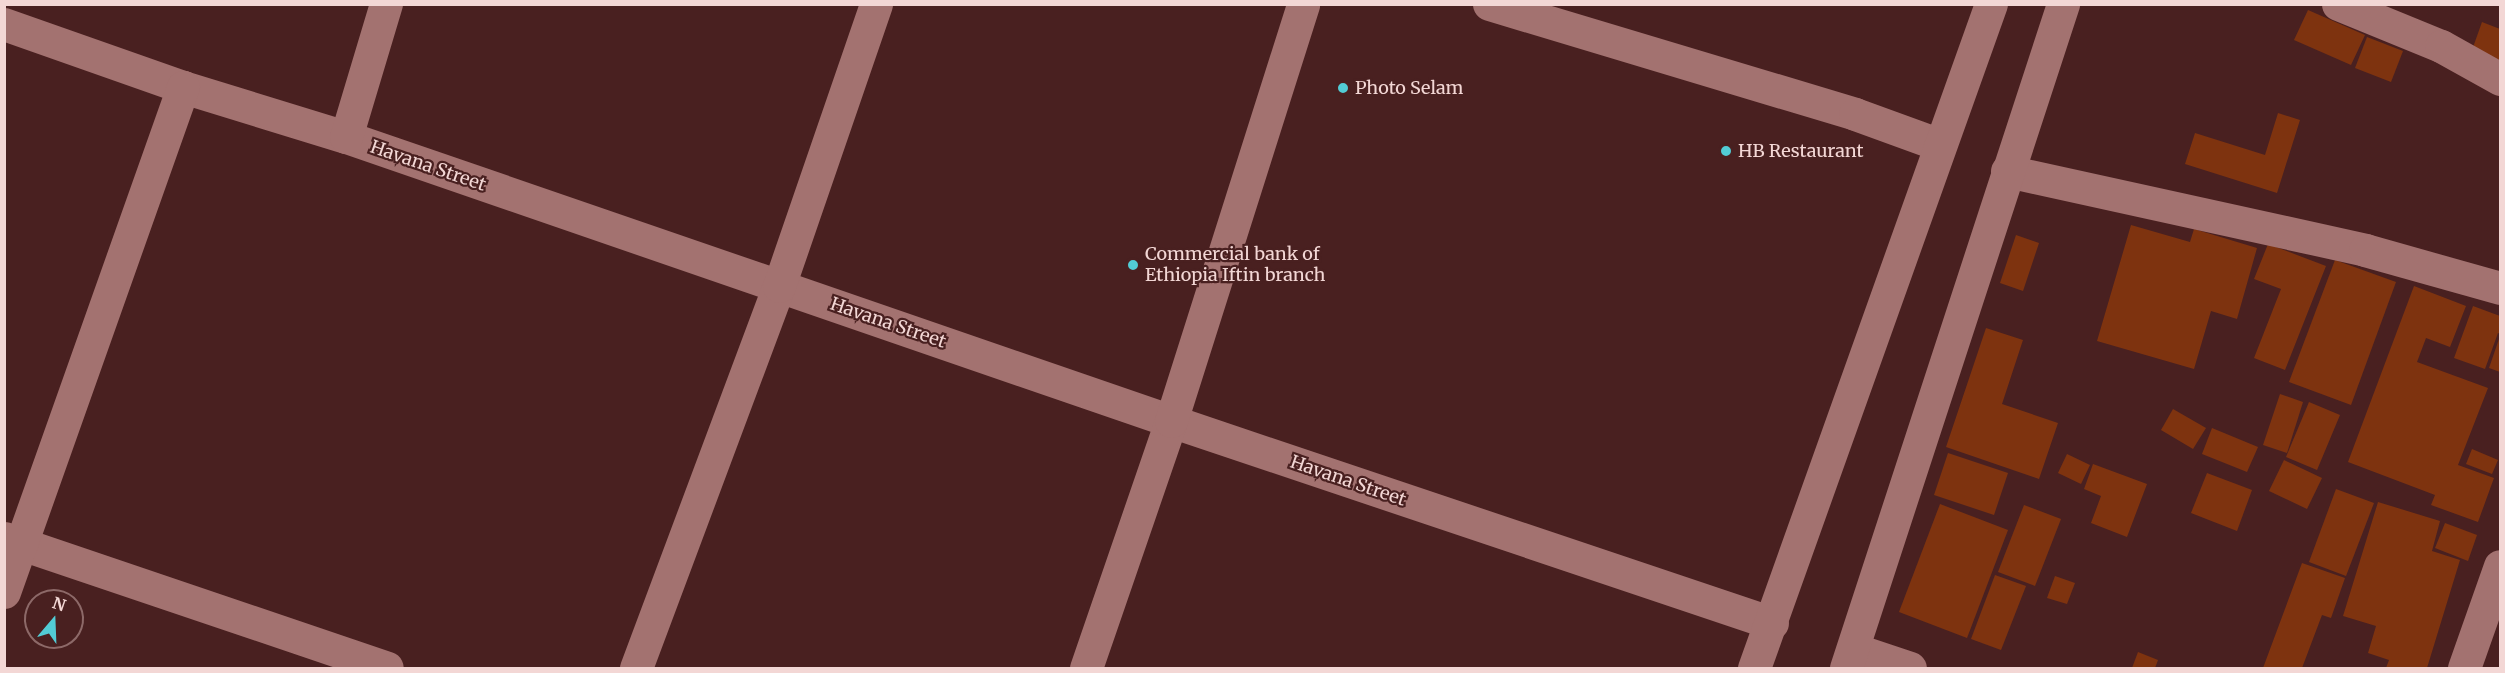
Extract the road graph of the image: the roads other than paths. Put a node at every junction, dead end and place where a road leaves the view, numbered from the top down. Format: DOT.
graph roads {
  1 [pos="386,4"];
  2 [pos="876,4"];
  3 [pos="1303,4"];
  4 [pos="1489,4"];
  5 [pos="1991,4"];
  6 [pos="2063,4"];
  7 [pos="2338,4"];
  8 [pos="4,24"];
  9 [pos="2500,79"];
  10 [pos="183,87"];
  11 [pos="346,137"];
  12 [pos="1941,145"];
  13 [pos="2007,171"];
  14 [pos="779,286"];
  15 [pos="2500,288"];
  16 [pos="1171,421"];
  17 [pos="13,542"];
  18 [pos="2500,566"];
  19 [pos="4,592"];
  20 [pos="1772,623"];
  21 [pos="1849,659"];
  22 [pos="343,662"];
  23 [pos="387,669"];
  24 [pos="636,669"];
  25 [pos="1086,669"];
  26 [pos="1754,669"];
  27 [pos="1910,669"];
  28 [pos="2464,669"];
  1 -- 11 [label="street"];
  2 -- 14 [label="street"];
  3 -- 16 [label="street"];
  4 -- 12 [label="street"];
  5 -- 12 [label="street"];
  6 -- 13 [label="street"];
  7 -- 9 [label="street"];
  8 -- 10 [label="street, Havana Street"];
  10 -- 11 [label="street, Havana Street"];
  10 -- 17 [label="street"];
  11 -- 14 [label="street, Havana Street"];
  12 -- 20 [label="street"];
  13 -- 15 [label="street"];
  13 -- 21 [label="street"];
  14 -- 16 [label="street, Havana Street"];
  14 -- 24 [label="street"];
  16 -- 20 [label="street, Havana Street"];
  16 -- 25 [label="street"];
  17 -- 19 [label="street"];
  17 -- 22 [label="street"];
  18 -- 28 [label="street"];
  20 -- 26 [label="street"];
  21 -- 27 [label="street"];
  22 -- 23 [label="street"];
}
